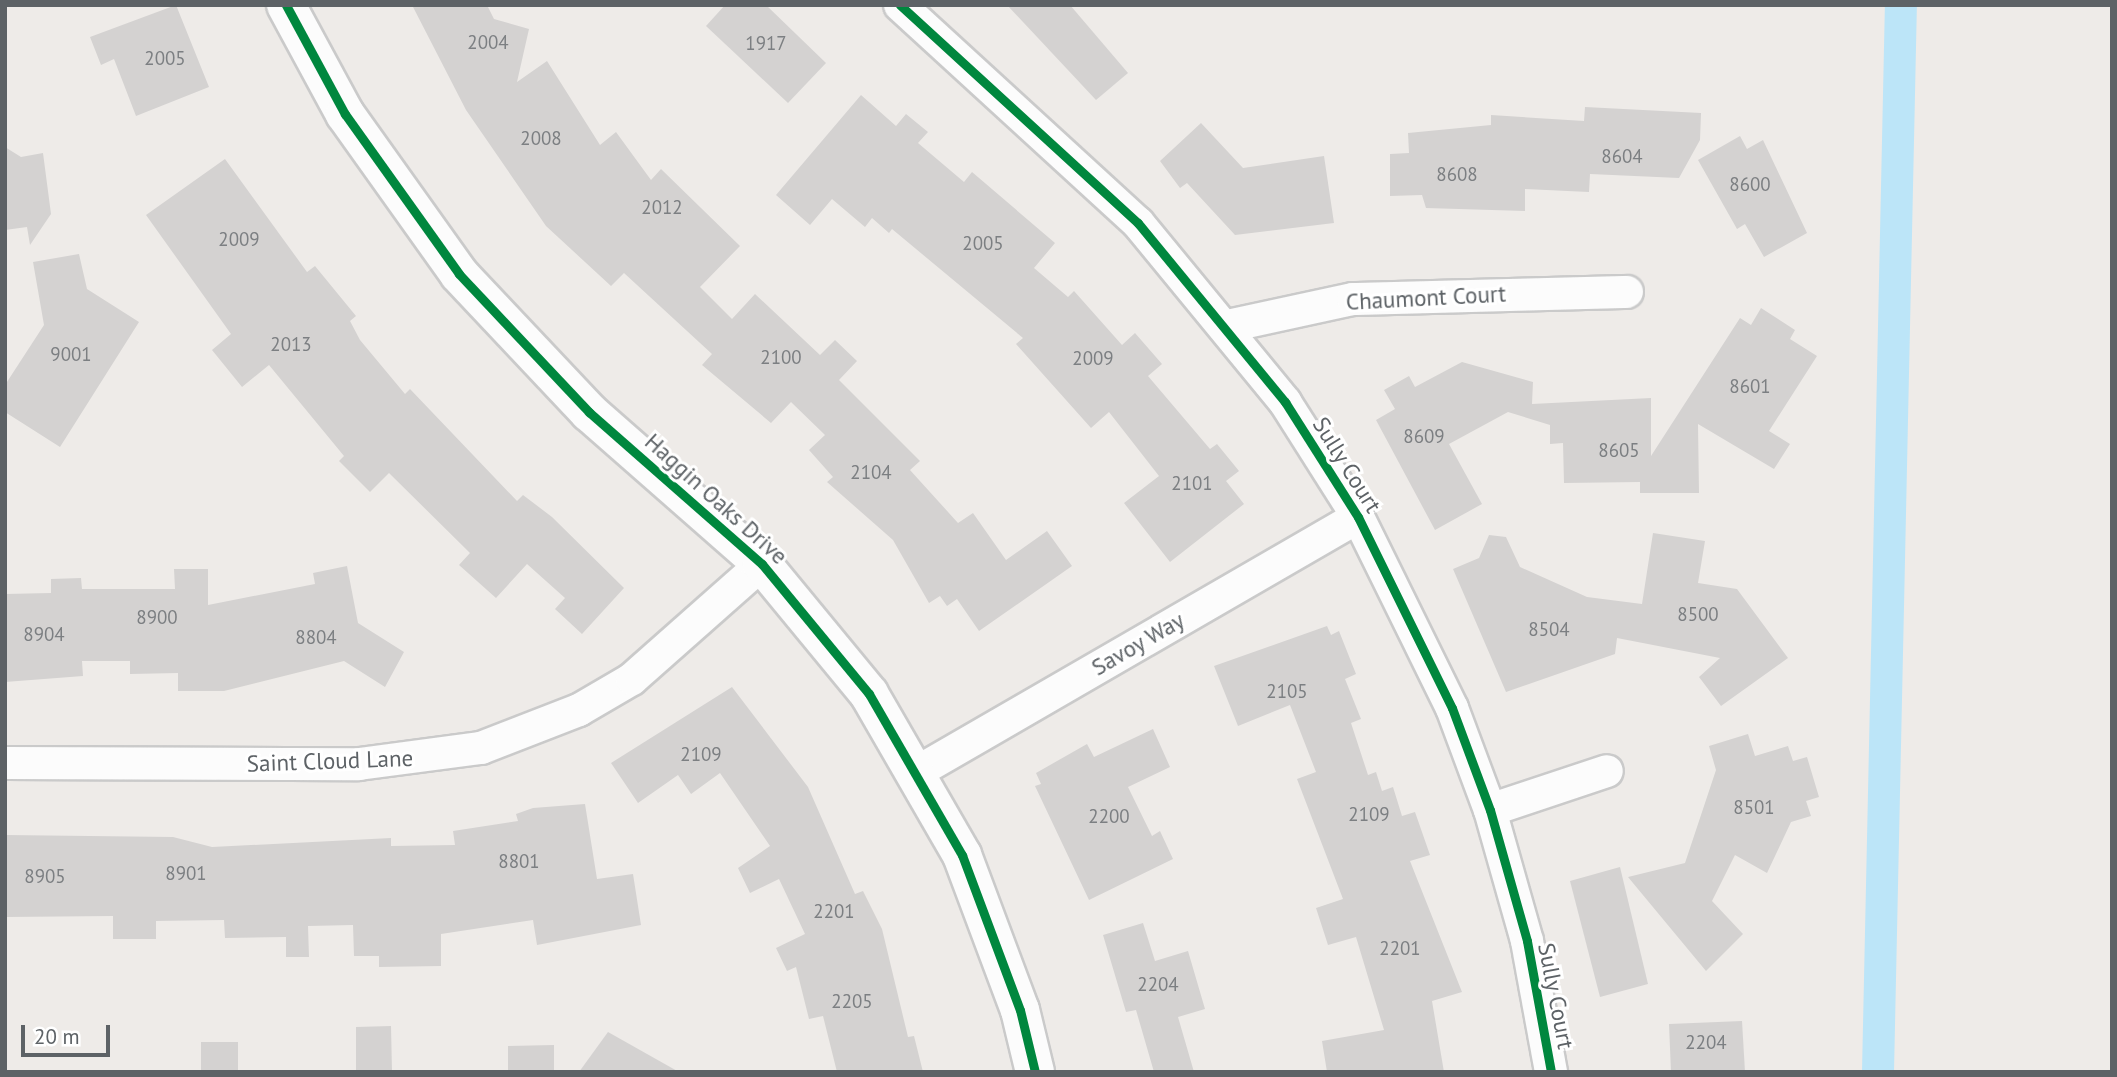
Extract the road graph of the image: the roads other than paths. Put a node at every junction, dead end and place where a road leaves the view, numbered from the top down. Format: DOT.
graph roads {
  1 [pos="286,5"];
  2 [pos="900,5"];
  3 [pos="1627,292"];
  4 [pos="1228,326"];
  5 [pos="1358,517"];
  6 [pos="762,564"];
  7 [pos="5,763"];
  8 [pos="919,771"];
  9 [pos="1607,771"];
  10 [pos="1490,810"];
  11 [pos="1035,1072"];
  12 [pos="1551,1072"];
  1 -- 6 [label="street, Haggin Oaks Drive"];
  2 -- 4 [label="street, Sully Court"];
  3 -- 4 [label="street, Chaumont Court"];
  4 -- 5 [label="street, Sully Court"];
  5 -- 8 [label="street, Savoy Way"];
  5 -- 10 [label="street, Sully Court"];
  6 -- 7 [label="street, Saint Cloud Lane"];
  6 -- 8 [label="street, Haggin Oaks Drive"];
  8 -- 11 [label="street, Haggin Oaks Drive"];
  9 -- 10 [label="street"];
  10 -- 12 [label="street, Sully Court"];
}
